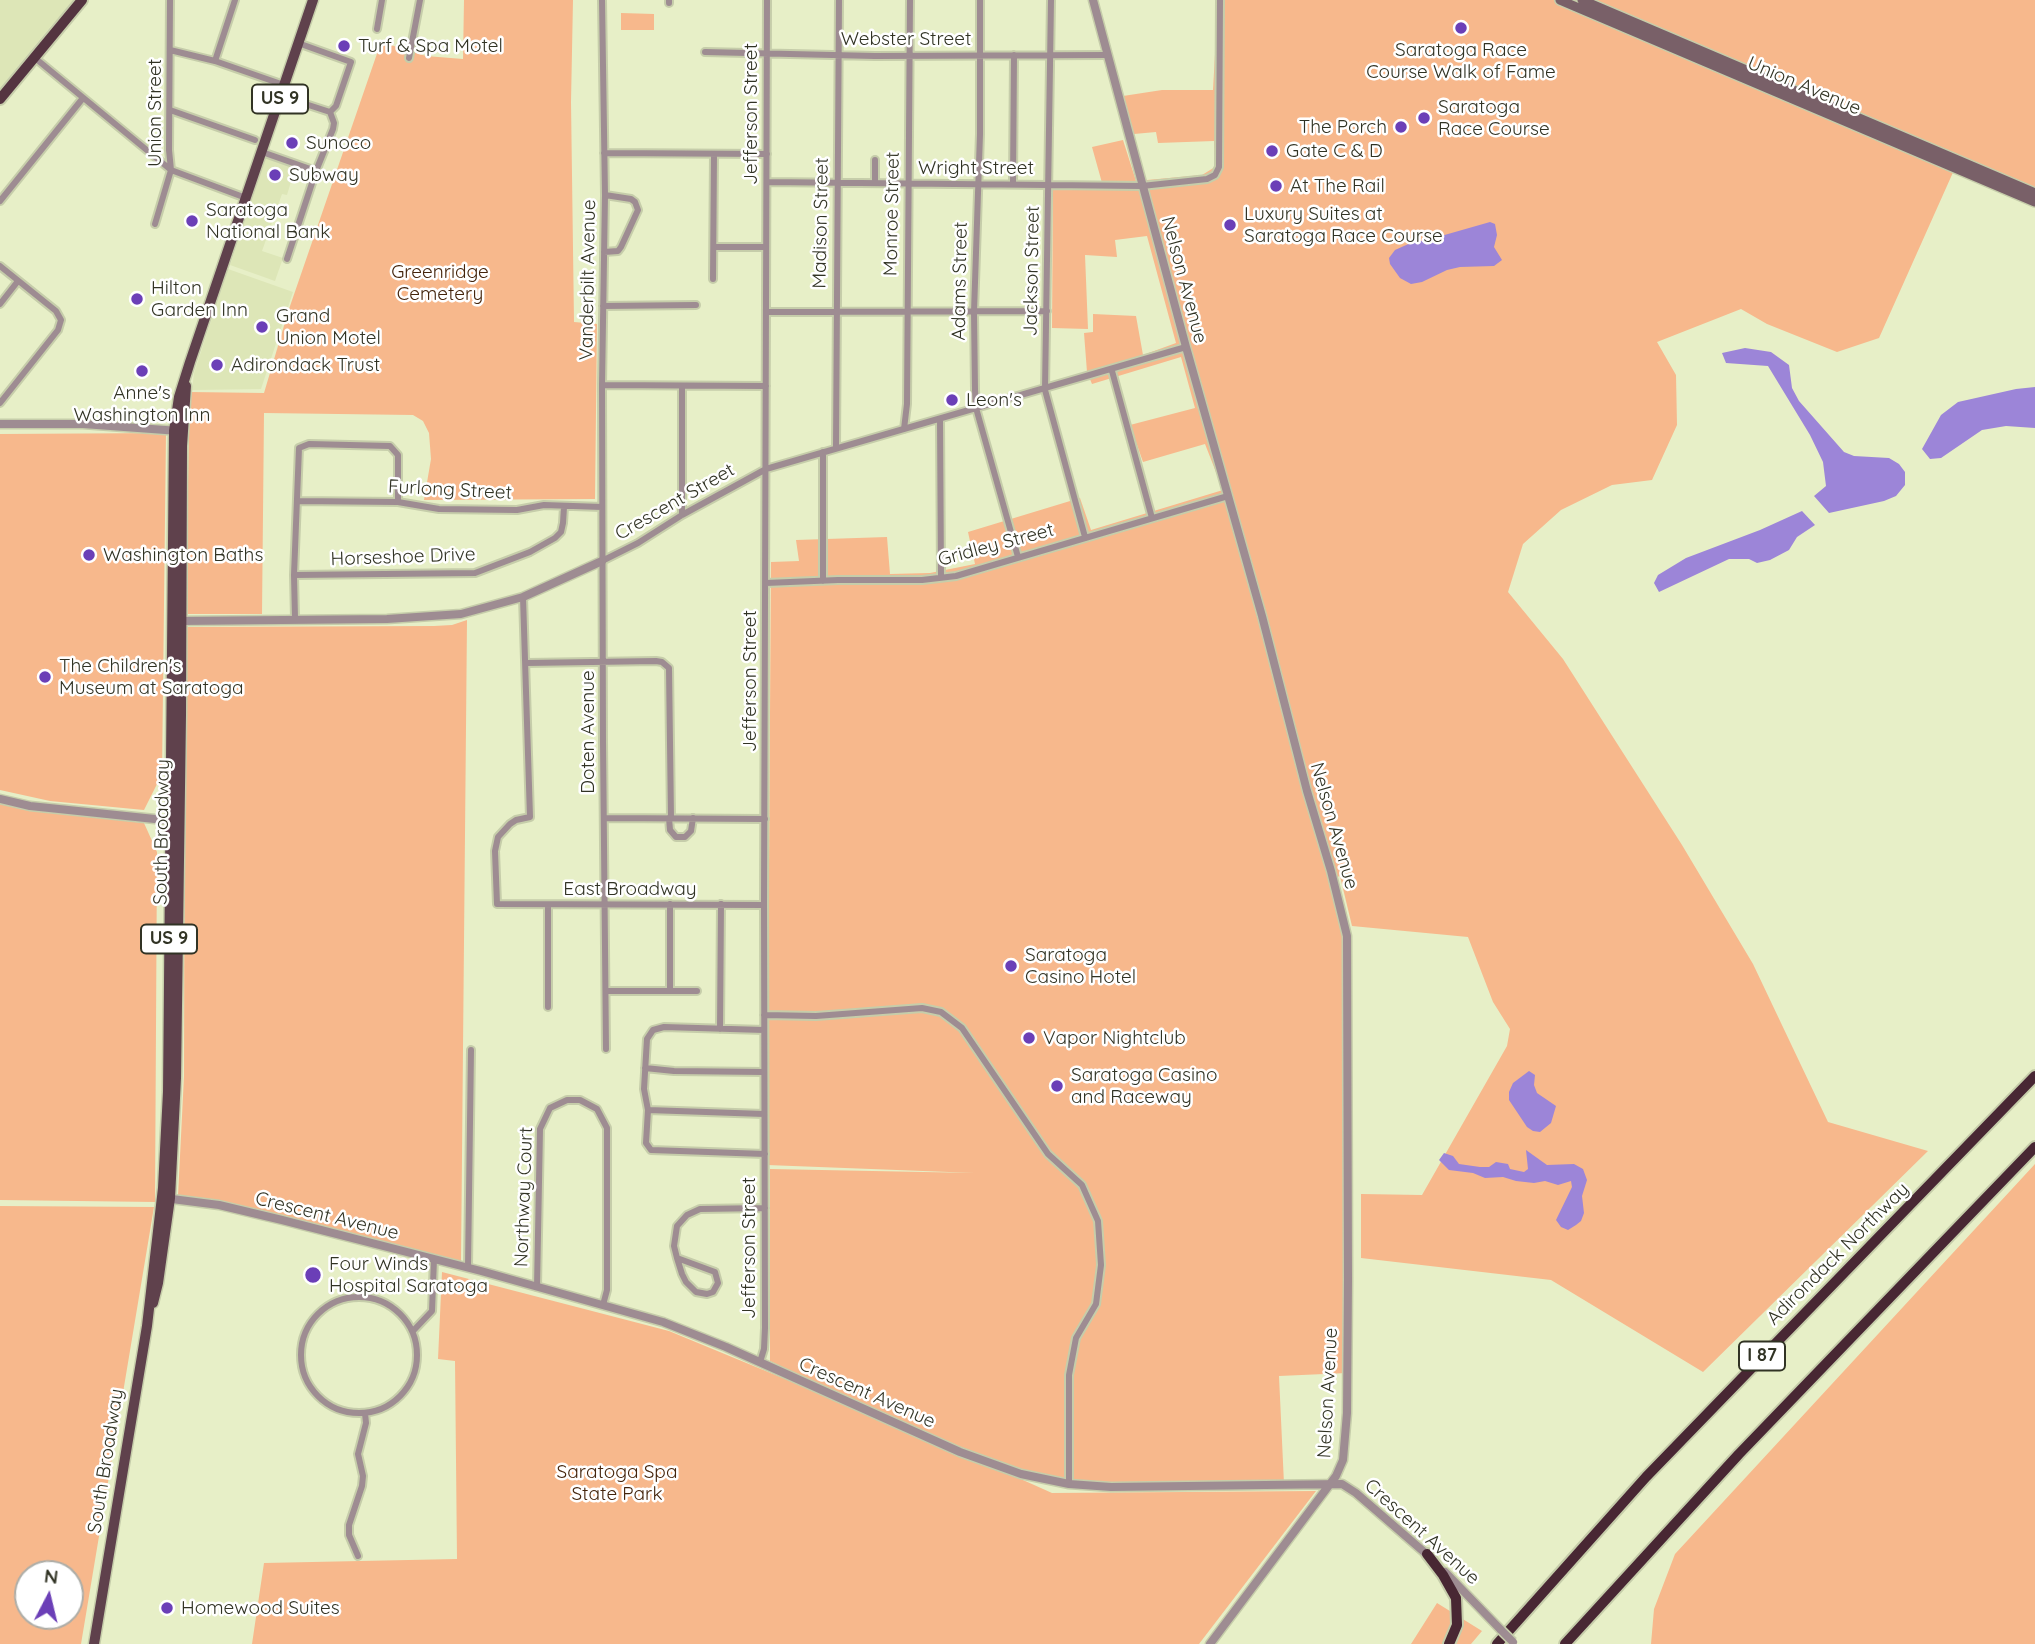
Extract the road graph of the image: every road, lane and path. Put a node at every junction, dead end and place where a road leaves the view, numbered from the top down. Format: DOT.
graph roads {
  1 [pos="82,0"];
  2 [pos="170,0"];
  3 [pos="235,0"];
  4 [pos="313,0"];
  5 [pos="382,0"];
  6 [pos="420,0"];
  7 [pos="602,0"];
  8 [pos="767,0"];
  9 [pos="839,0"];
  10 [pos="910,0"];
  11 [pos="980,0"];
  12 [pos="1051,0"];
  13 [pos="1093,0"];
  14 [pos="1220,0"];
  15 [pos="1560,0"];
  16 [pos="1583,0"];
  17 [pos="377,29"];
  18 [pos="298,43"];
  19 [pos="170,50"];
  20 [pos="705,52"];
  21 [pos="767,54"];
  22 [pos="839,55"];
  23 [pos="979,55"];
  24 [pos="1014,55"];
  25 [pos="1051,55"];
  26 [pos="1107,55"];
  27 [pos="909,56"];
  28 [pos="35,58"];
  29 [pos="410,58"];
  30 [pos="215,61"];
  31 [pos="284,85"];
  32 [pos="281,96"];
  33 [pos="83,98"];
  34 [pos="0,99"];
  35 [pos="170,110"];
  36 [pos="330,112"];
  37 [pos="255,140"];
  38 [pos="262,152"];
  39 [pos="604,153"];
  40 [pos="715,153"];
  41 [pos="767,154"];
  42 [pos="875,160"];
  43 [pos="171,170"];
  44 [pos="316,171"];
  45 [pos="766,182"];
  46 [pos="838,183"];
  47 [pos="875,183"];
  48 [pos="909,183"];
  49 [pos="978,183"];
  50 [pos="1013,184"];
  51 [pos="1049,184"];
  52 [pos="1142,186"];
  53 [pos="2035,193"];
  54 [pos="605,195"];
  55 [pos="246,198"];
  56 [pos="0,201"];
  57 [pos="2035,202"];
  58 [pos="155,224"];
  59 [pos="714,247"];
  60 [pos="766,247"];
  61 [pos="604,252"];
  62 [pos="287,259"];
  63 [pos="0,266"];
  64 [pos="713,279"];
  65 [pos="18,281"];
  66 [pos="0,304"];
  67 [pos="696,305"];
  68 [pos="603,306"];
  69 [pos="1047,311"];
  70 [pos="766,312"];
  71 [pos="974,312"];
  72 [pos="835,313"];
  73 [pos="906,313"];
  74 [pos="1186,347"];
  75 [pos="1111,371"];
  76 [pos="602,386"];
  77 [pos="766,386"];
  78 [pos="682,387"];
  79 [pos="1045,390"];
  80 [pos="0,403"];
  81 [pos="976,408"];
  82 [pos="940,419"];
  83 [pos="0,424"];
  84 [pos="904,429"];
  85 [pos="178,431"];
  86 [pos="836,447"];
  87 [pos="823,452"];
  88 [pos="766,469"];
  89 [pos="1228,496"];
  90 [pos="297,501"];
  91 [pos="398,502"];
  92 [pos="564,507"];
  93 [pos="602,507"];
  94 [pos="682,515"];
  95 [pos="1152,518"];
  96 [pos="1085,537"];
  97 [pos="1018,557"];
  98 [pos="602,561"];
  99 [pos="294,575"];
  100 [pos="941,577"];
  101 [pos="823,580"];
  102 [pos="766,583"];
  103 [pos="523,597"];
  104 [pos="295,618"];
  105 [pos="177,621"];
  106 [pos="603,661"];
  107 [pos="527,663"];
  108 [pos="0,799"];
  109 [pos="604,818"];
  110 [pos="670,818"];
  111 [pos="693,818"];
  112 [pos="765,819"];
  113 [pos="176,821"];
  114 [pos="607,904"];
  115 [pos="670,904"];
  116 [pos="721,904"];
  117 [pos="548,905"];
  118 [pos="764,905"];
  119 [pos="607,991"];
  120 [pos="670,991"];
  121 [pos="697,991"];
  122 [pos="548,1007"];
  123 [pos="764,1015"];
  124 [pos="720,1029"];
  125 [pos="764,1030"];
  126 [pos="607,1049"];
  127 [pos="471,1050"];
  128 [pos="645,1068"];
  129 [pos="764,1073"];
  130 [pos="2035,1076"];
  131 [pos="648,1110"];
  132 [pos="764,1114"];
  133 [pos="2035,1147"];
  134 [pos="765,1154"];
  135 [pos="166,1198"];
  136 [pos="765,1208"];
  137 [pos="677,1258"];
  138 [pos="434,1259"];
  139 [pos="468,1267"];
  140 [pos="537,1287"];
  141 [pos="603,1305"];
  142 [pos="413,1331"];
  143 [pos="760,1362"];
  144 [pos="365,1413"];
  145 [pos="1329,1483"];
  146 [pos="1069,1484"];
  147 [pos="1427,1554"];
  148 [pos="358,1556"];
  149 [pos="1514,1643"];
  150 [pos="94,1644"];
  151 [pos="1210,1644"];
  152 [pos="1449,1644"];
  153 [pos="1497,1644"];
  154 [pos="1565,1644"];
  1 -- 28 [label="highway"];
  2 -- 19 [label="street, Union Street"];
  3 -- 30 [label="street"];
  4 -- 18 [label="main road, South Broadway / US 9"];
  5 -- 17 [label="street"];
  6 -- 29 [label="street"];
  7 -- 39 [label="street, Vanderbilt Avenue"];
  8 -- 21 [label="street, Jefferson Street"];
  9 -- 22 [label="street, Madison Street"];
  10 -- 27 [label="street, Monroe Street"];
  11 -- 23 [label="street, Adams Street"];
  12 -- 25 [label="street, Jackson Street"];
  13 -- 26 [label="street, Nelson Avenue"];
  14 -- 52 [label="street, Wright Street"];
  15 -- 57 [label="main road, Union Avenue"];
  16 -- 53 [label="main road, Union Avenue"];
  18 -- 31 [label="main road, South Broadway / US 9"];
  18 -- 36 [label="street"];
  19 -- 30 [label="street"];
  19 -- 35 [label="street, Union Street"];
  20 -- 21 [label="street, Webster Street"];
  21 -- 22 [label="street, Webster Street"];
  21 -- 41 [label="street, Jefferson Street"];
  22 -- 27 [label="street, Webster Street"];
  22 -- 46 [label="street, Madison Street"];
  23 -- 24 [label="street, Webster Street"];
  23 -- 27 [label="street, Webster Street"];
  23 -- 49 [label="street, Adams Street"];
  24 -- 25 [label="street, Webster Street"];
  24 -- 50 [label="street"];
  25 -- 26 [label="street, Webster Street"];
  25 -- 51 [label="street, Jackson Street"];
  26 -- 52 [label="street, Nelson Avenue"];
  27 -- 48 [label="street, Monroe Street"];
  28 -- 33 [label="street"];
  28 -- 34 [label="highway"];
  30 -- 31 [label="street"];
  31 -- 32 [label="main road, South Broadway / US 9"];
  32 -- 36 [label="street"];
  32 -- 38 [label="main road, South Broadway / US 9"];
  33 -- 43 [label="street"];
  33 -- 56 [label="street"];
  35 -- 37 [label="street"];
  35 -- 43 [label="street, Union Street"];
  36 -- 44 [label="street"];
  38 -- 44 [label="street"];
  38 -- 55 [label="main road, South Broadway / US 9"];
  39 -- 40 [label="street"];
  39 -- 54 [label="street, Vanderbilt Avenue"];
  40 -- 41 [label="street"];
  40 -- 59 [label="street"];
  41 -- 45 [label="street, Jefferson Street"];
  42 -- 47 [label="street"];
  43 -- 55 [label="street"];
  43 -- 58 [label="street, Union Street"];
  44 -- 62 [label="street"];
  45 -- 46 [label="street, Wright Street"];
  45 -- 60 [label="street, Jefferson Street"];
  46 -- 47 [label="street, Wright Street"];
  46 -- 72 [label="street, Madison Street"];
  47 -- 48 [label="street, Wright Street"];
  48 -- 49 [label="street, Wright Street"];
  48 -- 73 [label="street, Monroe Street"];
  49 -- 50 [label="street, Wright Street"];
  49 -- 71 [label="street, Adams Street"];
  50 -- 51 [label="street, Wright Street"];
  51 -- 52 [label="street, Wright Street"];
  51 -- 69 [label="street, Jackson Street"];
  52 -- 74 [label="street, Nelson Avenue"];
  54 -- 61 [label="street, Vanderbilt Avenue"];
  54 -- 61 [label="street"];
  55 -- 85 [label="main road, South Broadway / US 9"];
  59 -- 60 [label="street"];
  59 -- 64 [label="street"];
  60 -- 70 [label="street, Jefferson Street"];
  61 -- 68 [label="street, Vanderbilt Avenue"];
  63 -- 65 [label="street"];
  65 -- 66 [label="street"];
  65 -- 80 [label="street"];
  67 -- 68 [label="street"];
  68 -- 76 [label="street, Vanderbilt Avenue"];
  69 -- 71 [label="street"];
  69 -- 79 [label="street, Jackson Street"];
  70 -- 72 [label="street"];
  70 -- 77 [label="street, Jefferson Street"];
  71 -- 73 [label="street"];
  71 -- 81 [label="street, Adams Street"];
  72 -- 73 [label="street"];
  72 -- 86 [label="street, Madison Street"];
  73 -- 84 [label="street, Monroe Street"];
  74 -- 75 [label="street, Crescent Street"];
  74 -- 89 [label="street, Nelson Avenue"];
  75 -- 79 [label="street, Crescent Street"];
  75 -- 95 [label="street"];
  76 -- 78 [label="street"];
  76 -- 93 [label="street, Vanderbilt Avenue"];
  77 -- 78 [label="street"];
  77 -- 88 [label="street, Jefferson Street"];
  78 -- 94 [label="street"];
  79 -- 81 [label="street, Crescent Street"];
  79 -- 96 [label="street, Jackson Street"];
  81 -- 82 [label="street, Crescent Street"];
  81 -- 97 [label="street, Adams Street"];
  82 -- 84 [label="street, Crescent Street"];
  82 -- 100 [label="street"];
  83 -- 85 [label="street"];
  84 -- 86 [label="street, Crescent Street"];
  85 -- 105 [label="main road, South Broadway / US 9"];
  86 -- 87 [label="street, Crescent Street"];
  87 -- 88 [label="street, Crescent Street"];
  87 -- 101 [label="street"];
  88 -- 94 [label="street, Crescent Street"];
  88 -- 102 [label="street, Jefferson Street"];
  89 -- 95 [label="street, Gridley Street"];
  89 -- 145 [label="street, Nelson Avenue"];
  90 -- 91 [label="street, Furlong Street"];
  90 -- 91 [label="street"];
  90 -- 99 [label="street"];
  91 -- 92 [label="street, Furlong Street"];
  92 -- 93 [label="street, Furlong Street"];
  92 -- 99 [label="street, Horseshoe Drive"];
  93 -- 98 [label="street, Vanderbilt Avenue"];
  94 -- 98 [label="street, Crescent Street"];
  95 -- 96 [label="street, Gridley Street"];
  96 -- 97 [label="street, Gridley Street"];
  97 -- 100 [label="street, Gridley Street"];
  98 -- 103 [label="street, Crescent Street"];
  98 -- 106 [label="street, Doten Avenue"];
  99 -- 104 [label="street"];
  100 -- 101 [label="street, Gridley Street"];
  101 -- 102 [label="street, Gridley Street"];
  102 -- 112 [label="street, Jefferson Street"];
  103 -- 104 [label="street, Crescent Street"];
  103 -- 107 [label="street"];
  104 -- 105 [label="street, Crescent Street"];
  105 -- 113 [label="main road, South Broadway / US 9"];
  106 -- 107 [label="street"];
  106 -- 109 [label="street, Doten Avenue"];
  106 -- 110 [label="street"];
  107 -- 117 [label="street, East Broadway"];
  108 -- 113 [label="street"];
  109 -- 110 [label="street"];
  109 -- 114 [label="street, Doten Avenue"];
  110 -- 111 [label="street"];
  110 -- 111 [label="street"];
  111 -- 112 [label="street"];
  112 -- 118 [label="street, Jefferson Street"];
  113 -- 135 [label="main road, South Broadway / US 9"];
  114 -- 115 [label="street, East Broadway"];
  114 -- 117 [label="street, East Broadway"];
  114 -- 119 [label="street, Doten Avenue"];
  115 -- 116 [label="street, East Broadway"];
  115 -- 120 [label="street"];
  116 -- 118 [label="street, East Broadway"];
  116 -- 124 [label="street"];
  117 -- 122 [label="street"];
  118 -- 123 [label="street, Jefferson Street"];
  119 -- 120 [label="street"];
  119 -- 126 [label="street, Doten Avenue"];
  120 -- 121 [label="street"];
  123 -- 125 [label="street, Jefferson Street"];
  123 -- 146 [label="street"];
  124 -- 125 [label="street"];
  124 -- 128 [label="street"];
  125 -- 129 [label="street, Jefferson Street"];
  127 -- 139 [label="street"];
  128 -- 129 [label="street"];
  128 -- 131 [label="street"];
  129 -- 132 [label="street, Jefferson Street"];
  130 -- 153 [label="highway, Adirondack Northway / I 87"];
  131 -- 132 [label="street"];
  131 -- 134 [label="street"];
  132 -- 134 [label="street, Jefferson Street"];
  133 -- 154 [label="highway, I 87"];
  134 -- 136 [label="street, Jefferson Street"];
  135 -- 138 [label="street, Crescent Avenue"];
  135 -- 150 [label="main road, South Broadway / US 9"];
  136 -- 137 [label="street"];
  136 -- 143 [label="street, Jefferson Street"];
  137 -- 137 [label="street"];
  138 -- 139 [label="street, Crescent Avenue"];
  138 -- 142 [label="street"];
  139 -- 140 [label="street, Crescent Avenue"];
  140 -- 141 [label="street, Crescent Avenue"];
  140 -- 141 [label="street, Northway Court"];
  141 -- 143 [label="street, Crescent Avenue"];
  142 -- 144 [label="street"];
  142 -- 144 [label="street"];
  143 -- 146 [label="street, Crescent Avenue"];
  144 -- 148 [label="street"];
  145 -- 146 [label="street, Crescent Avenue"];
  145 -- 147 [label="street, Crescent Avenue"];
  145 -- 151 [label="street, Nelson Avenue"];
  147 -- 149 [label="street, Crescent Avenue, bridge"];
  147 -- 152 [label="highway"];
}
